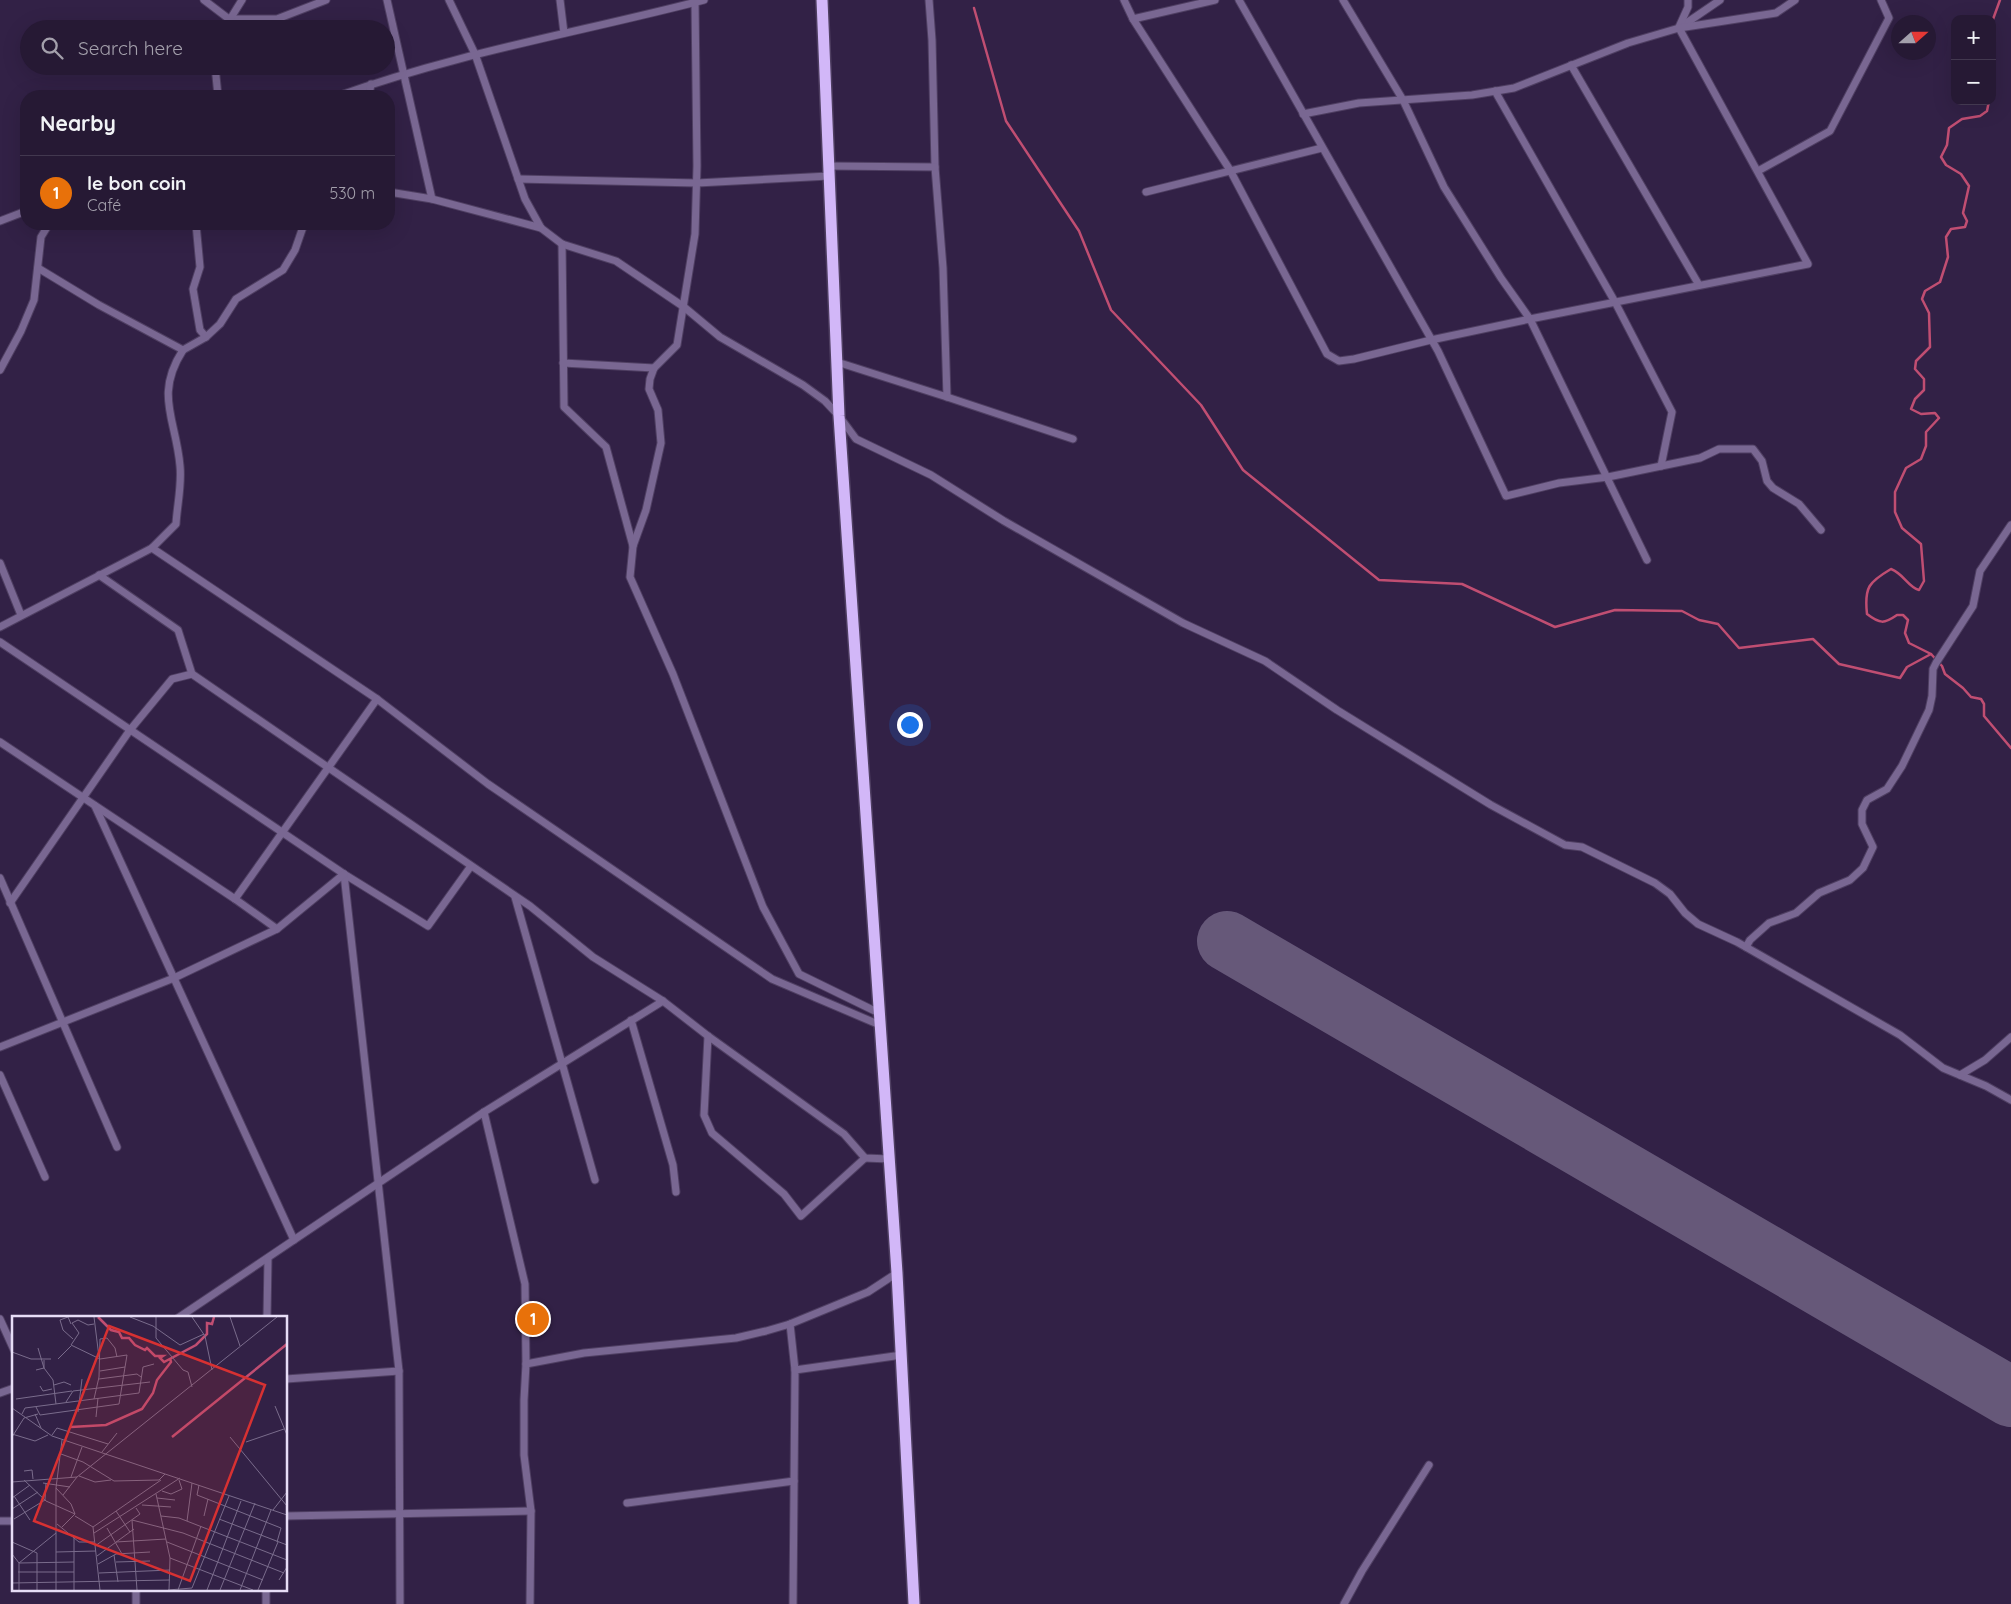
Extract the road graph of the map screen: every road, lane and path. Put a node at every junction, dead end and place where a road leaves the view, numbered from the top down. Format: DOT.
graph roads {
  1 [pos="204,0"];
  2 [pos="242,0"];
  3 [pos="326,0"];
  4 [pos="388,0"];
  5 [pos="449,0"];
  6 [pos="560,0"];
  7 [pos="704,0"];
  8 [pos="822,0"];
  9 [pos="929,0"];
  10 [pos="1124,0"];
  11 [pos="1215,0"];
  12 [pos="1239,0"];
  13 [pos="1343,0"];
  14 [pos="1688,0"];
  15 [pos="1720,0"];
  16 [pos="1795,0"];
  17 [pos="1881,0"];
  18 [pos="695,2"];
  19 [pos="229,19"];
  20 [pos="392,20"];
  21 [pos="1133,20"];
  22 [pos="1679,28"];
  23 [pos="395,32"];
  24 [pos="564,33"];
  25 [pos="475,54"];
  26 [pos="1571,65"];
  27 [pos="404,74"];
  28 [pos="216,75"];
  29 [pos="371,84"];
  30 [pos="217,90"];
  31 [pos="354,90"];
  32 [pos="370,90"];
  33 [pos="1494,91"];
  34 [pos="1403,100"];
  35 [pos="1303,114"];
  36 [pos="1322,148"];
  37 [pos="935,167"];
  38 [pos="1230,170"];
  39 [pos="828,171"];
  40 [pos="1758,171"];
  41 [pos="518,179"];
  42 [pos="697,183"];
  43 [pos="1146,192"];
  44 [pos="395,193"];
  45 [pos="432,199"];
  46 [pos="20,214"];
  47 [pos="0,220"];
  48 [pos="541,228"];
  49 [pos="45,230"];
  50 [pos="197,230"];
  51 [pos="302,230"];
  52 [pos="562,244"];
  53 [pos="38,268"];
  54 [pos="1699,285"];
  55 [pos="1615,302"];
  56 [pos="684,307"];
  57 [pos="1530,319"];
  58 [pos="206,337"];
  59 [pos="1431,340"];
  60 [pos="183,350"];
  61 [pos="837,362"];
  62 [pos="563,363"];
  63 [pos="654,368"];
  64 [pos="0,370"];
  65 [pos="947,396"];
  66 [pos="839,416"];
  67 [pos="1073,439"];
  68 [pos="1661,466"];
  69 [pos="1608,477"];
  70 [pos="2011,525"];
  71 [pos="1821,530"];
  72 [pos="633,546"];
  73 [pos="152,548"];
  74 [pos="1647,560"];
  75 [pos="0,562"];
  76 [pos="99,575"];
  77 [pos="21,615"];
  78 [pos="0,627"];
  79 [pos="0,642"];
  80 [pos="192,674"];
  81 [pos="377,699"];
  82 [pos="130,730"];
  83 [pos="0,742"];
  84 [pos="327,767"];
  85 [pos="83,797"];
  86 [pos="96,806"];
  87 [pos="282,832"];
  88 [pos="471,866"];
  89 [pos="344,874"];
  90 [pos="0,878"];
  91 [pos="515,896"];
  92 [pos="235,898"];
  93 [pos="10,903"];
  94 [pos="276,929"];
  95 [pos="1746,947"];
  96 [pos="174,978"];
  97 [pos="663,1000"];
  98 [pos="879,1013"];
  99 [pos="631,1020"];
  100 [pos="63,1022"];
  101 [pos="880,1026"];
  102 [pos="708,1036"];
  103 [pos="2011,1037"];
  104 [pos="0,1047"];
  105 [pos="562,1063"];
  106 [pos="0,1075"];
  107 [pos="1960,1075"];
  108 [pos="2011,1100"];
  109 [pos="484,1112"];
  110 [pos="118,1147"];
  111 [pos="865,1158"];
  112 [pos="889,1159"];
  113 [pos="45,1177"];
  114 [pos="595,1180"];
  115 [pos="379,1183"];
  116 [pos="676,1192"];
  117 [pos="294,1240"];
  118 [pos="268,1258"];
  119 [pos="897,1273"];
  120 [pos="181,1316"];
  121 [pos="267,1316"];
  122 [pos="0,1319"];
  123 [pos="790,1324"];
  124 [pos="12,1346"];
  125 [pos="902,1355"];
  126 [pos="526,1364"];
  127 [pos="795,1370"];
  128 [pos="399,1371"];
  129 [pos="288,1380"];
  130 [pos="12,1389"];
  131 [pos="0,1393"];
  132 [pos="1429,1465"];
  133 [pos="794,1481"];
  134 [pos="627,1503"];
  135 [pos="531,1511"];
  136 [pos="400,1514"];
  137 [pos="288,1516"];
  138 [pos="400,1604"];
  139 [pos="530,1604"];
  140 [pos="793,1604"];
  141 [pos="914,1604"];
  142 [pos="1344,1604"];
  1 -- 19 [label="street"];
  2 -- 19 [label="street"];
  3 -- 19 [label="street"];
  4 -- 20 [label="street"];
  5 -- 25 [label="street"];
  6 -- 24 [label="street"];
  7 -- 18 [label="street"];
  8 -- 39 [label="highway"];
  9 -- 37 [label="street"];
  10 -- 21 [label="street"];
  11 -- 21 [label="street"];
  12 -- 35 [label="street"];
  13 -- 34 [label="street"];
  14 -- 22 [label="street"];
  15 -- 22 [label="street"];
  16 -- 22 [label="street"];
  17 -- 40 [label="street"];
  18 -- 24 [label="street"];
  18 -- 42 [label="street"];
  21 -- 38 [label="street"];
  22 -- 26 [label="street"];
  22 -- 40 [label="street"];
  23 -- 27 [label="street"];
  24 -- 25 [label="street"];
  25 -- 27 [label="street"];
  25 -- 41 [label="street"];
  26 -- 33 [label="street"];
  26 -- 54 [label="street"];
  27 -- 29 [label="street"];
  27 -- 45 [label="street"];
  28 -- 30 [label="street"];
  29 -- 31 [label="street"];
  29 -- 32 [label="street"];
  33 -- 34 [label="street"];
  33 -- 55 [label="street"];
  34 -- 35 [label="street"];
  34 -- 57 [label="street"];
  35 -- 36 [label="street"];
  36 -- 38 [label="street"];
  36 -- 59 [label="street"];
  37 -- 39 [label="street"];
  37 -- 65 [label="street"];
  38 -- 43 [label="street"];
  38 -- 59 [label="street"];
  39 -- 42 [label="street"];
  39 -- 61 [label="highway"];
  40 -- 54 [label="street"];
  41 -- 42 [label="street"];
  41 -- 48 [label="street"];
  42 -- 56 [label="street"];
  44 -- 45 [label="street"];
  45 -- 48 [label="street"];
  46 -- 47 [label="street"];
  48 -- 52 [label="street"];
  49 -- 53 [label="street"];
  50 -- 58 [label="street"];
  51 -- 58 [label="street"];
  52 -- 56 [label="street"];
  52 -- 62 [label="street"];
  53 -- 60 [label="street"];
  53 -- 64 [label="street"];
  54 -- 55 [label="street"];
  55 -- 57 [label="street"];
  55 -- 68 [label="street"];
  56 -- 63 [label="street"];
  56 -- 66 [label="street"];
  57 -- 59 [label="street"];
  57 -- 69 [label="street"];
  58 -- 60 [label="street"];
  59 -- 69 [label="street"];
  60 -- 73 [label="street"];
  61 -- 65 [label="street"];
  61 -- 66 [label="highway"];
  62 -- 63 [label="street"];
  62 -- 72 [label="street"];
  63 -- 72 [label="street"];
  65 -- 67 [label="street"];
  66 -- 95 [label="street"];
  66 -- 98 [label="highway"];
  68 -- 69 [label="street"];
  68 -- 71 [label="street"];
  69 -- 74 [label="street"];
  70 -- 95 [label="street"];
  72 -- 98 [label="street"];
  73 -- 76 [label="street"];
  73 -- 81 [label="street"];
  75 -- 77 [label="street"];
  76 -- 77 [label="street"];
  76 -- 80 [label="street"];
  77 -- 78 [label="street"];
  79 -- 82 [label="street"];
  80 -- 82 [label="street"];
  80 -- 84 [label="street"];
  81 -- 84 [label="street"];
  81 -- 101 [label="street"];
  82 -- 85 [label="street"];
  82 -- 87 [label="street"];
  83 -- 85 [label="street"];
  84 -- 87 [label="street"];
  84 -- 88 [label="street"];
  85 -- 86 [label="street"];
  85 -- 93 [label="street"];
  86 -- 92 [label="street"];
  86 -- 96 [label="street"];
  87 -- 89 [label="street"];
  87 -- 92 [label="street"];
  88 -- 89 [label="street"];
  88 -- 91 [label="street"];
  89 -- 94 [label="street"];
  89 -- 115 [label="street"];
  90 -- 93 [label="street"];
  91 -- 97 [label="street"];
  91 -- 105 [label="street"];
  92 -- 94 [label="street"];
  93 -- 100 [label="street"];
  94 -- 96 [label="street"];
  95 -- 107 [label="street"];
  96 -- 100 [label="street"];
  96 -- 117 [label="street"];
  97 -- 99 [label="street"];
  97 -- 102 [label="street"];
  98 -- 101 [label="highway"];
  99 -- 105 [label="street"];
  99 -- 116 [label="street"];
  100 -- 104 [label="street"];
  100 -- 110 [label="street"];
  101 -- 112 [label="highway"];
  102 -- 111 [label="street"];
  102 -- 111 [label="street"];
  103 -- 107 [label="street"];
  105 -- 109 [label="street"];
  105 -- 114 [label="street"];
  106 -- 113 [label="street"];
  107 -- 108 [label="street"];
  109 -- 115 [label="street"];
  109 -- 126 [label="street"];
  111 -- 112 [label="street"];
  112 -- 119 [label="highway"];
  115 -- 117 [label="street"];
  115 -- 128 [label="street"];
  117 -- 118 [label="street"];
  118 -- 120 [label="street"];
  118 -- 121 [label="street"];
  119 -- 123 [label="street"];
  119 -- 125 [label="highway"];
  122 -- 124 [label="street"];
  123 -- 126 [label="street"];
  123 -- 127 [label="street"];
  125 -- 127 [label="street"];
  125 -- 141 [label="highway"];
  126 -- 135 [label="street"];
  127 -- 133 [label="street"];
  128 -- 129 [label="street"];
  128 -- 136 [label="street"];
  130 -- 131 [label="street"];
  132 -- 142 [label="street"];
  133 -- 134 [label="street"];
  133 -- 140 [label="street"];
  135 -- 136 [label="street"];
  135 -- 139 [label="street"];
  136 -- 137 [label="street"];
  136 -- 138 [label="street"];
}
